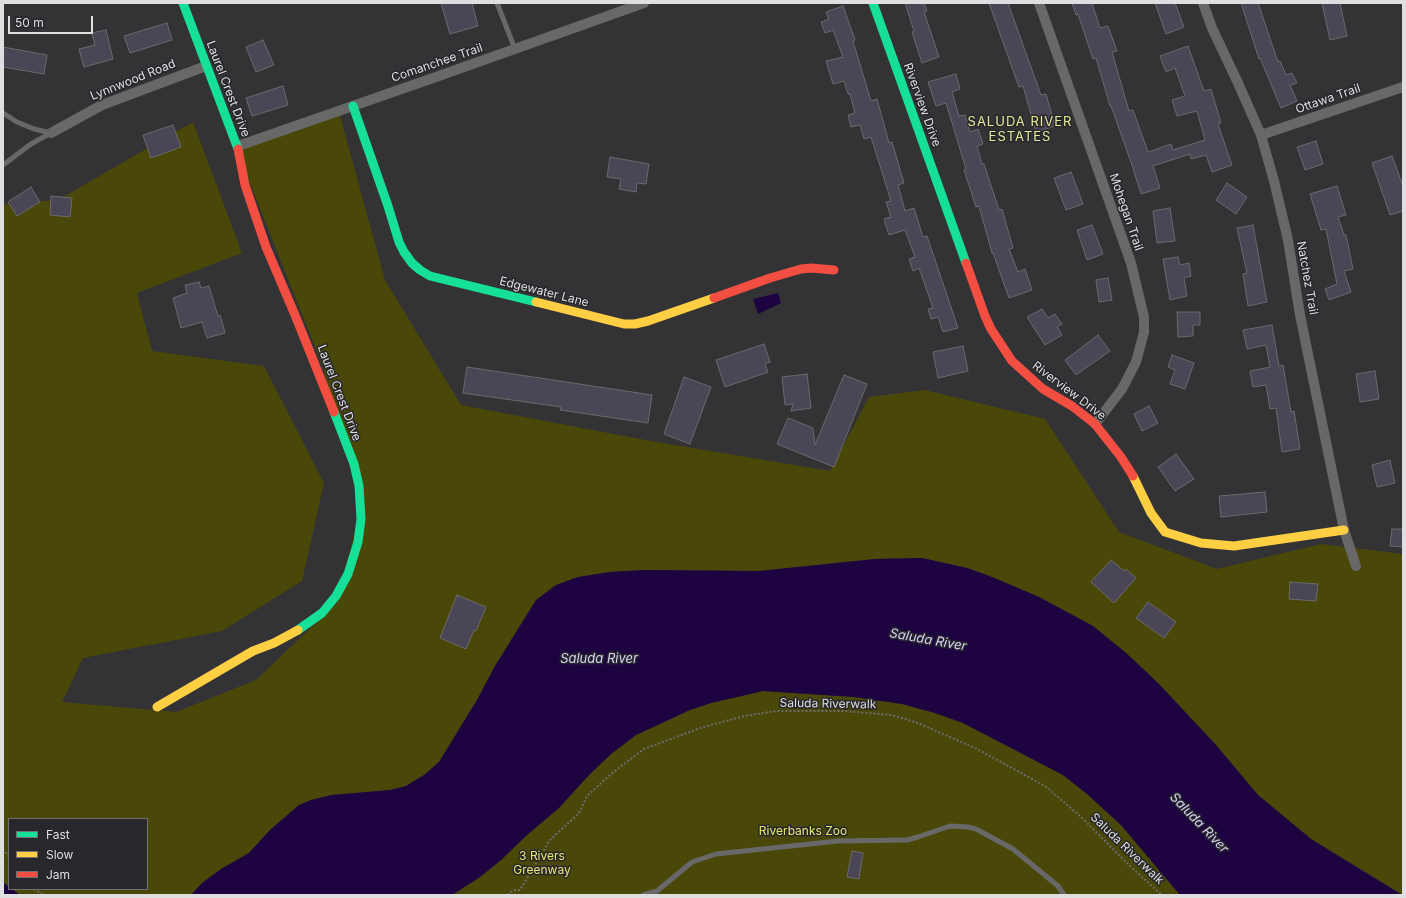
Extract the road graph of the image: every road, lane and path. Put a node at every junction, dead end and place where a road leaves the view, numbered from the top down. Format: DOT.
graph roads {
  1 [pos="183,3"];
  2 [pos="497,3"];
  3 [pos="644,3"];
  4 [pos="873,3"];
  5 [pos="1039,3"];
  6 [pos="1203,3"];
  7 [pos="633,5"];
  8 [pos="515,49"];
  9 [pos="206,66"];
  10 [pos="1403,87"];
  11 [pos="353,106"];
  12 [pos="3,113"];
  13 [pos="51,133"];
  14 [pos="1261,135"];
  15 [pos="238,146"];
  16 [pos="3,165"];
  17 [pos="834,270"];
  18 [pos="1095,424"];
  19 [pos="1344,530"];
  20 [pos="1356,566"];
  21 [pos="157,707"];
  22 [pos="35,890"];
  23 [pos="44,895"];
  24 [pos="508,895"];
  25 [pos="643,895"];
  26 [pos="1064,895"];
  27 [pos="1162,895"];
  1 -- 9 [label="street, Laurel Crest Drive"];
  2 -- 8 [label="lane"];
  3 -- 7 [label="street, Comanchee Trail"];
  4 -- 18 [label="street, Riverview Drive"];
  5 -- 18 [label="street, Mohegan Trail"];
  6 -- 14 [label="street, Natchez Trail"];
  7 -- 8 [label="street, Comanchee Trail"];
  8 -- 11 [label="street, Comanchee Trail"];
  9 -- 13 [label="street, Lynnwood Road"];
  9 -- 15 [label="street, Laurel Crest Drive"];
  10 -- 14 [label="street, Ottawa Trail"];
  11 -- 15 [label="street, Comanchee Trail"];
  11 -- 17 [label="street, Edgewater Lane"];
  12 -- 13 [label="lane"];
  13 -- 16 [label="lane"];
  14 -- 19 [label="street, Natchez Trail"];
  15 -- 21 [label="street, Laurel Crest Drive"];
  18 -- 19 [label="street, Riverview Drive"];
  19 -- 20 [label="street, Natchez Trail"];
  22 -- 23 [label="path"];
  24 -- 27 [label="path, Saluda Riverwalk"];
  25 -- 26 [label="lane"];
}
